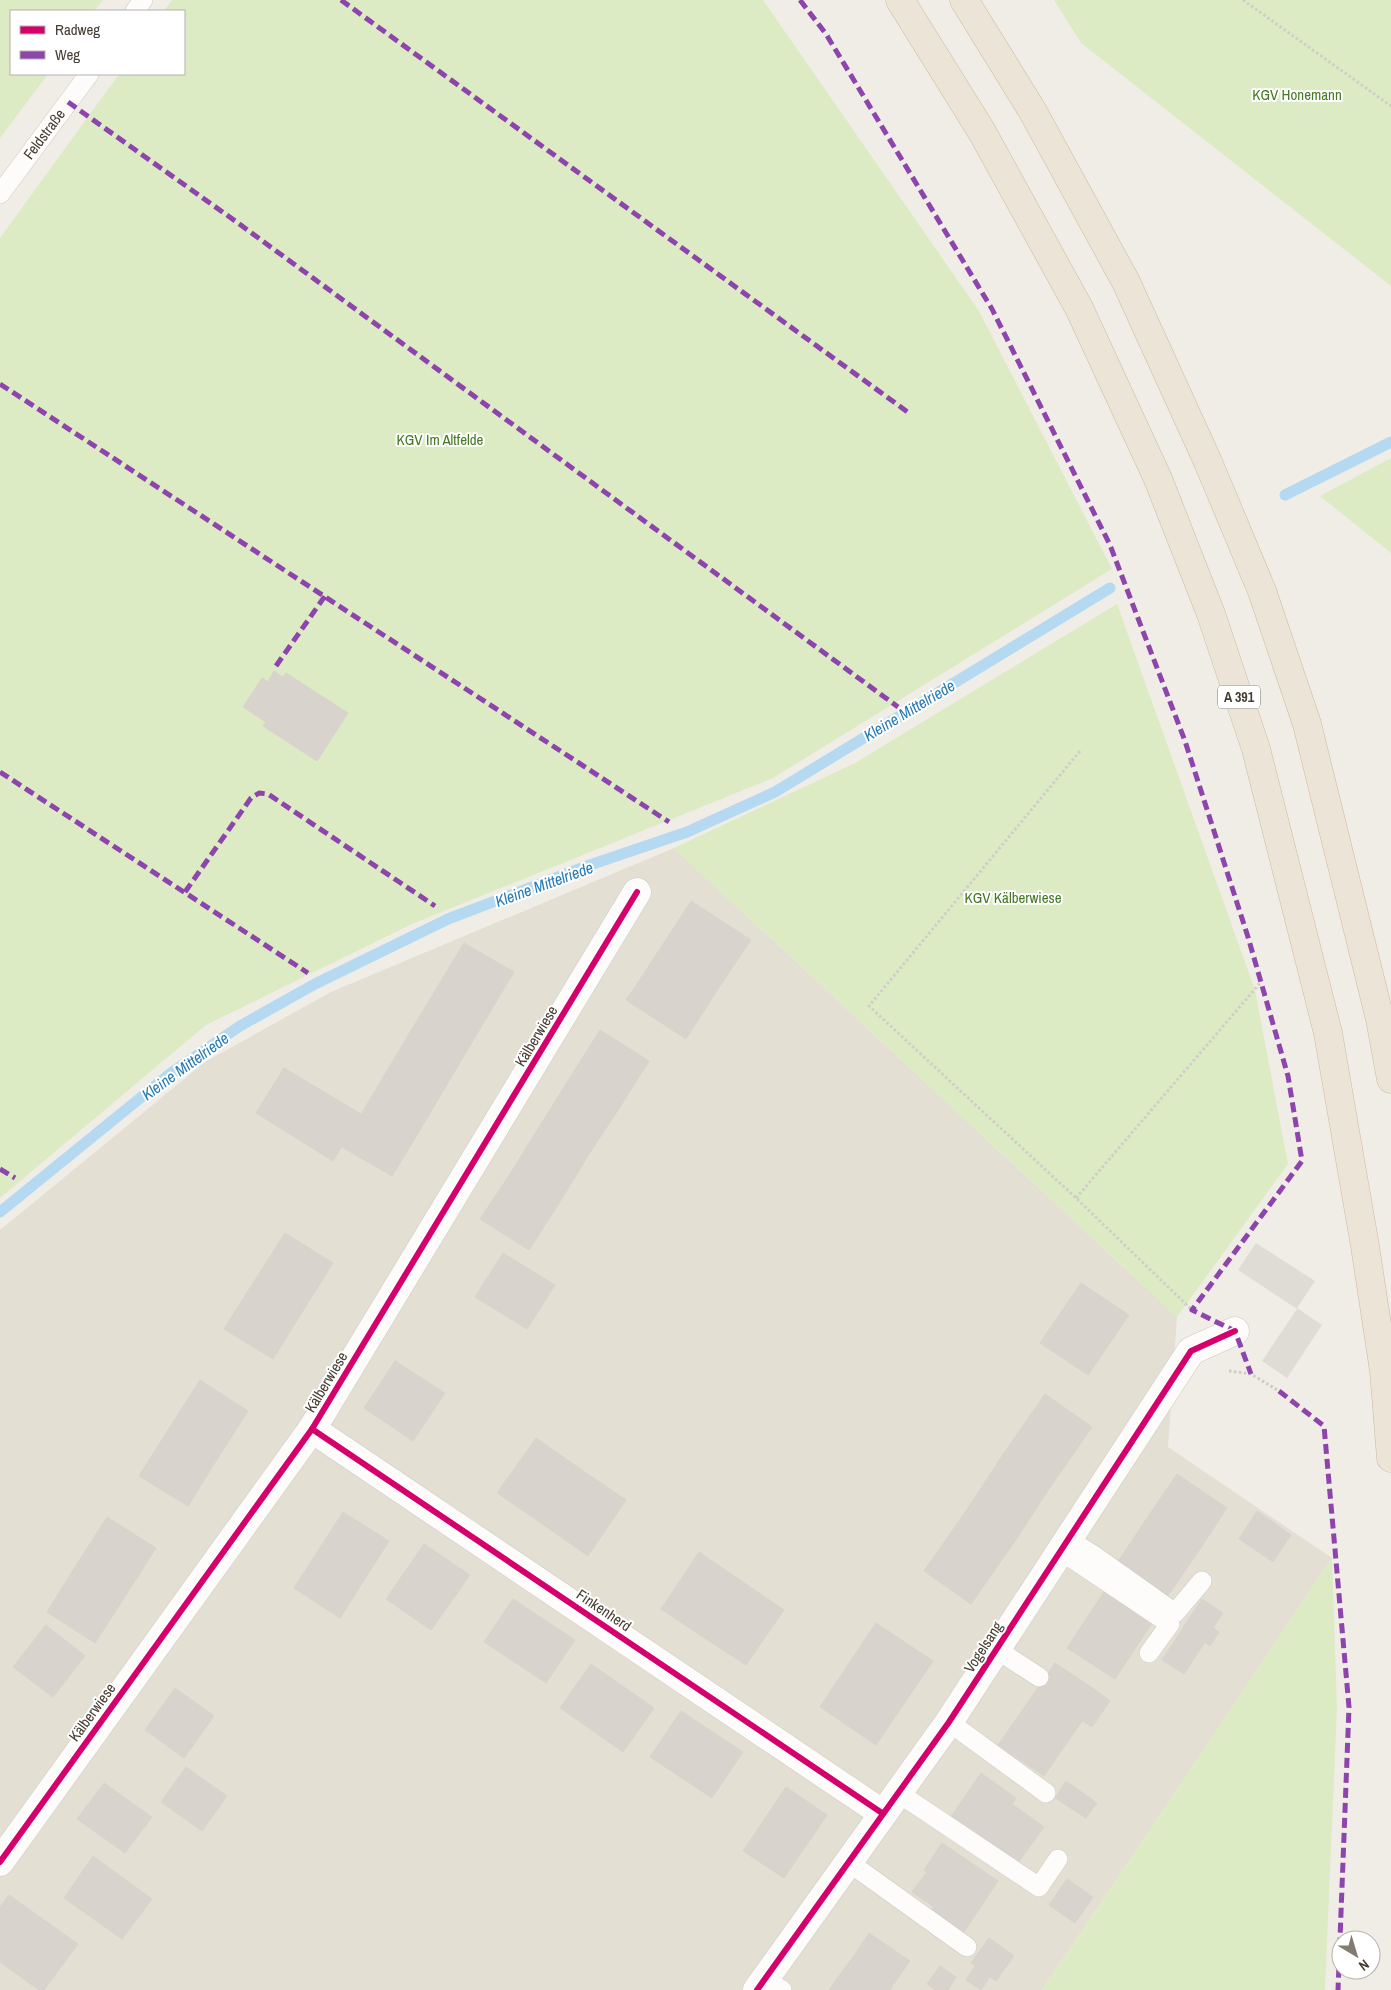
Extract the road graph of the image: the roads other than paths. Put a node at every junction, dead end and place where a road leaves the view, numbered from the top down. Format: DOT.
graph roads {
  1 [pos="900,0"];
  2 [pos="964,0"];
  3 [pos="88,75"];
  4 [pos="0,194"];
  5 [pos="638,892"];
  6 [pos="1391,1079"];
  7 [pos="1235,1331"];
  8 [pos="312,1429"];
  9 [pos="1391,1458"];
  10 [pos="1065,1546"];
  11 [pos="1202,1581"];
  12 [pos="996,1649"];
  13 [pos="1150,1653"];
  14 [pos="1039,1677"];
  15 [pos="949,1722"];
  16 [pos="1046,1793"];
  17 [pos="889,1803"];
  18 [pos="1058,1859"];
  19 [pos="847,1861"];
  20 [pos="0,1862"];
  21 [pos="967,1947"];
  22 [pos="768,1986"];
  1 -- 9 [label="highway, A 391"];
  2 -- 6 [label="highway"];
  3 -- 4 [label="lane, Feldstraße"];
  5 -- 8 [label="street, Kälberwiese"];
  7 -- 10 [label="street, Vogelsang"];
  8 -- 17 [label="street, Finkenherd"];
  8 -- 20 [label="street, Kälberwiese"];
  10 -- 11 [label="lane"];
  10 -- 12 [label="street, Vogelsang"];
  10 -- 13 [label="lane"];
  12 -- 14 [label="lane"];
  12 -- 15 [label="street, Vogelsang"];
  15 -- 16 [label="lane"];
  15 -- 17 [label="street, Vogelsang"];
  17 -- 18 [label="lane"];
  17 -- 19 [label="street, Vogelsang"];
  19 -- 21 [label="lane"];
  19 -- 22 [label="street, Vogelsang"];
}
